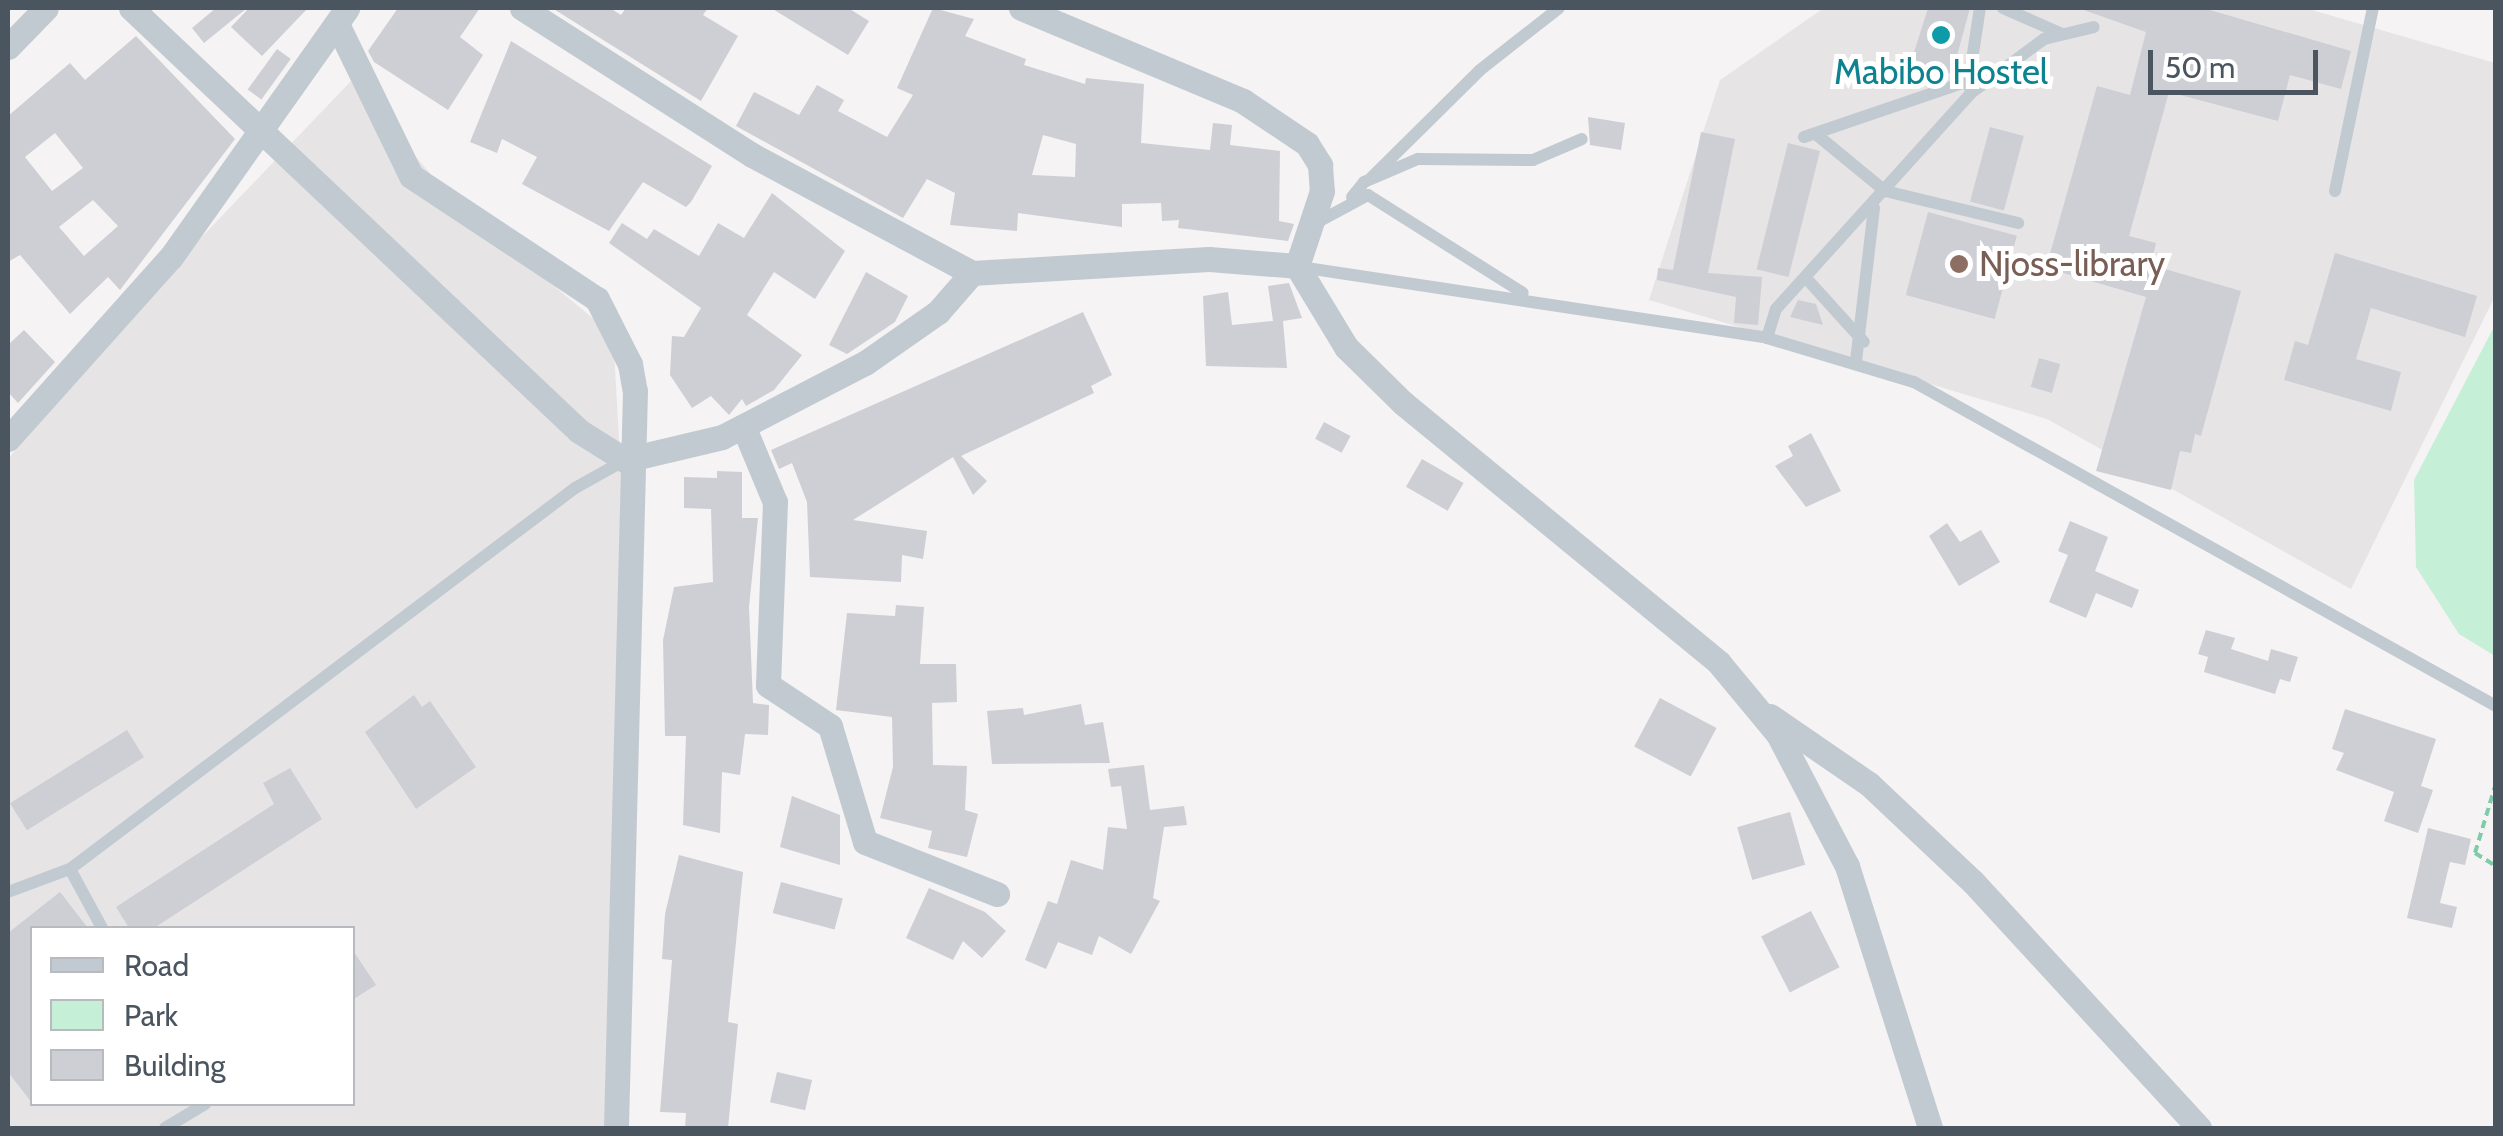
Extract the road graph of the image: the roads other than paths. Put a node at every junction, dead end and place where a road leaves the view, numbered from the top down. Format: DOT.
graph roads {
  1 [pos="46,8"];
  2 [pos="130,8"];
  3 [pos="522,8"];
  4 [pos="1021,8"];
  5 [pos="1559,8"];
  6 [pos="1980,8"];
  7 [pos="2003,8"];
  8 [pos="2374,8"];
  9 [pos="342,16"];
  10 [pos="2094,27"];
  11 [pos="2062,34"];
  12 [pos="8,47"];
  13 [pos="1969,88"];
  14 [pos="265,134"];
  15 [pos="1582,138"];
  16 [pos="1371,178"];
  17 [pos="2335,190"];
  18 [pos="1885,191"];
  19 [pos="1352,197"];
  20 [pos="1874,208"];
  21 [pos="2018,223"];
  22 [pos="1310,228"];
  23 [pos="1297,266"];
  24 [pos="972,273"];
  25 [pos="1806,278"];
  26 [pos="1530,297"];
  27 [pos="1766,338"];
  28 [pos="1864,342"];
  29 [pos="1856,361"];
  30 [pos="744,428"];
  31 [pos="10,431"];
  32 [pos="629,462"];
  33 [pos="2496,706"];
  34 [pos="1766,714"];
  35 [pos="70,869"];
  36 [pos="8,892"];
  37 [pos="997,894"];
  38 [pos="101,926"];
  39 [pos="202,1106"];
  40 [pos="164,1128"];
  41 [pos="616,1128"];
  42 [pos="1930,1128"];
  43 [pos="2199,1128"];
  1 -- 12 [label="street"];
  2 -- 14 [label="street"];
  3 -- 24 [label="street"];
  4 -- 22 [label="street"];
  5 -- 16 [label="lane"];
  6 -- 13 [label="lane"];
  7 -- 11 [label="lane"];
  8 -- 17 [label="lane"];
  9 -- 14 [label="street"];
  9 -- 32 [label="street"];
  10 -- 11 [label="lane"];
  11 -- 13 [label="lane"];
  13 -- 18 [label="lane"];
  13 -- 18 [label="lane"];
  14 -- 31 [label="street"];
  14 -- 32 [label="street"];
  15 -- 16 [label="lane"];
  16 -- 19 [label="lane"];
  18 -- 20 [label="lane"];
  18 -- 21 [label="lane"];
  19 -- 22 [label="lane"];
  19 -- 26 [label="lane"];
  20 -- 25 [label="lane"];
  20 -- 28 [label="lane"];
  22 -- 23 [label="street"];
  23 -- 24 [label="street"];
  23 -- 26 [label="lane"];
  23 -- 34 [label="street"];
  24 -- 30 [label="street"];
  25 -- 27 [label="lane"];
  25 -- 28 [label="lane"];
  26 -- 27 [label="lane"];
  27 -- 29 [label="lane"];
  28 -- 29 [label="lane"];
  29 -- 33 [label="lane"];
  30 -- 32 [label="street"];
  30 -- 37 [label="street"];
  32 -- 35 [label="lane"];
  32 -- 41 [label="street"];
  34 -- 42 [label="street"];
  34 -- 43 [label="street"];
  35 -- 36 [label="lane"];
  35 -- 38 [label="lane"];
  39 -- 40 [label="lane"];
}
